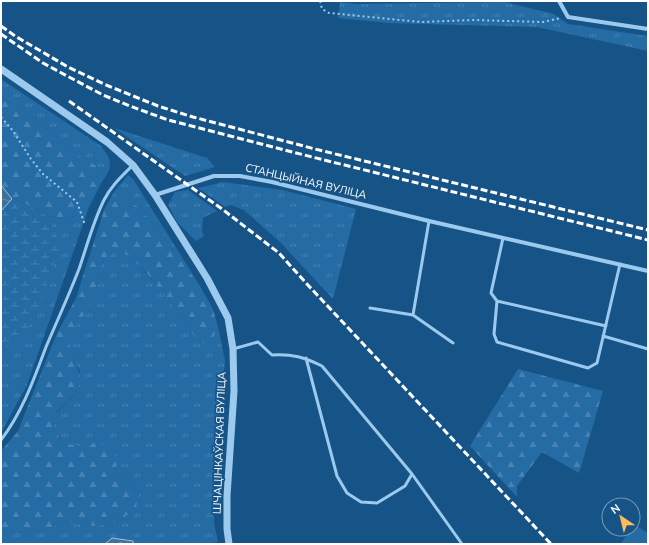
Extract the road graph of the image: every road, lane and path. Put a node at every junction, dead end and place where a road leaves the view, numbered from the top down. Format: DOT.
graph roads {
  1 [pos="320,1"];
  2 [pos="559,1"];
  3 [pos="568,17"];
  4 [pos="648,29"];
  5 [pos="1,69"];
  6 [pos="1,117"];
  7 [pos="133,165"];
  8 [pos="155,195"];
  9 [pos="429,221"];
  10 [pos="89,235"];
  11 [pos="503,238"];
  12 [pos="620,264"];
  13 [pos="648,271"];
  14 [pos="497,301"];
  15 [pos="370,308"];
  16 [pos="413,315"];
  17 [pos="606,326"];
  18 [pos="603,336"];
  19 [pos="453,343"];
  20 [pos="233,349"];
  21 [pos="648,349"];
  22 [pos="306,358"];
  23 [pos="1,440"];
  24 [pos="412,474"];
  25 [pos="229,544"];
  26 [pos="462,544"];
  1 -- 3 [label="path"];
  2 -- 3 [label="street"];
  3 -- 4 [label="street"];
  5 -- 7 [label="street"];
  6 -- 10 [label="path"];
  7 -- 8 [label="street"];
  7 -- 10 [label="lane"];
  8 -- 9 [label="street, СТАНЦЫЙНАЯ ВУЛІЦА"];
  8 -- 20 [label="street, ШЧАЦІНКАЎСКАЯ ВУЛІЦА"];
  9 -- 11 [label="street, СТАНЦЫЙНАЯ ВУЛІЦА"];
  9 -- 16 [label="lane"];
  10 -- 23 [label="lane"];
  11 -- 12 [label="street, СТАНЦЫЙНАЯ ВУЛІЦА"];
  11 -- 14 [label="lane"];
  12 -- 13 [label="street, СТАНЦЫЙНАЯ ВУЛІЦА"];
  12 -- 17 [label="lane"];
  14 -- 17 [label="lane"];
  14 -- 18 [label="lane"];
  15 -- 16 [label="lane"];
  16 -- 19 [label="lane"];
  17 -- 18 [label="lane"];
  18 -- 21 [label="lane"];
  20 -- 22 [label="lane"];
  20 -- 25 [label="street, ШЧАЦІНКАЎСКАЯ ВУЛІЦА"];
  22 -- 24 [label="lane"];
  22 -- 24 [label="lane"];
  24 -- 26 [label="lane"];
}
